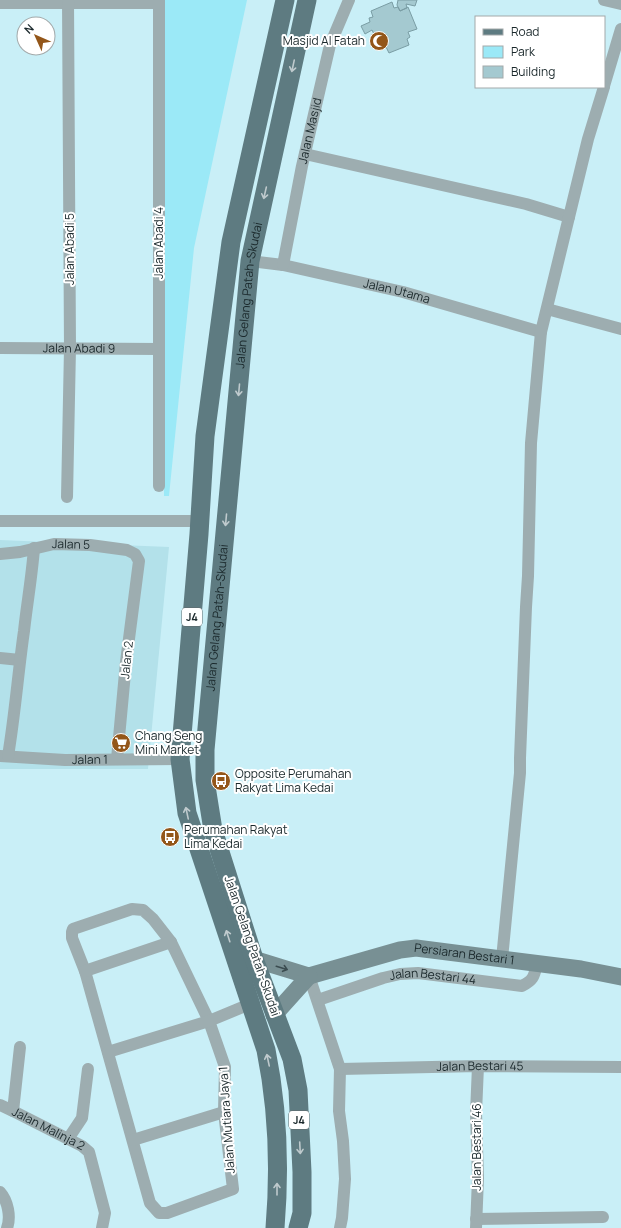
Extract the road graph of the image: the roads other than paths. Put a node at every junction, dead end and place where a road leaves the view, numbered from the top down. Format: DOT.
graph roads {
  1 [pos="285,0"];
  2 [pos="307,0"];
  3 [pos="349,0"];
  4 [pos="604,0"];
  5 [pos="68,1"];
  6 [pos="159,2"];
  7 [pos="0,3"];
  8 [pos="621,4"];
  9 [pos="621,29"];
  10 [pos="605,83"];
  11 [pos="603,88"];
  12 [pos="305,154"];
  13 [pos="569,217"];
  14 [pos="250,261"];
  15 [pos="283,265"];
  16 [pos="547,309"];
  17 [pos="621,329"];
  18 [pos="541,332"];
  19 [pos="0,348"];
  20 [pos="70,348"];
  21 [pos="159,349"];
  22 [pos="159,486"];
  23 [pos="67,497"];
  24 [pos="0,521"];
  25 [pos="199,521"];
  26 [pos="34,548"];
  27 [pos="0,554"];
  28 [pos="139,561"];
  29 [pos="0,658"];
  30 [pos="20,660"];
  31 [pos="4,756"];
  32 [pos="117,759"];
  33 [pos="180,759"];
  34 [pos="171,942"];
  35 [pos="254,959"];
  36 [pos="502,959"];
  37 [pos="537,964"];
  38 [pos="85,971"];
  39 [pos="309,976"];
  40 [pos="621,977"];
  41 [pos="318,1000"];
  42 [pos="250,1004"];
  43 [pos="274,1015"];
  44 [pos="209,1021"];
  45 [pos="20,1047"];
  46 [pos="108,1052"];
  47 [pos="478,1066"];
  48 [pos="621,1067"];
  49 [pos="88,1069"];
  50 [pos="340,1069"];
  51 [pos="0,1105"];
  52 [pos="13,1110"];
  53 [pos="224,1112"];
  54 [pos="68,1139"];
  55 [pos="133,1140"];
  56 [pos="0,1192"];
  57 [pos="602,1217"];
  58 [pos="476,1223"];
  59 [pos="7,1226"];
  60 [pos="102,1228"];
  61 [pos="275,1228"];
  62 [pos="298,1228"];
  63 [pos="340,1228"];
  1 -- 25 [label="main road, Jalan Gelang Patah-Skudai / J4"];
  2 -- 14 [label="main road, Jalan Gelang Patah-Skudai / J4, one-way"];
  3 -- 12 [label="street, Jalan Masjid"];
  4 -- 8 [label="street"];
  5 -- 6 [label="street"];
  5 -- 7 [label="street"];
  5 -- 20 [label="street, Jalan Abadi 5"];
  6 -- 21 [label="street, Jalan Abadi 4"];
  9 -- 10 [label="street"];
  11 -- 13 [label="street"];
  12 -- 13 [label="street"];
  12 -- 15 [label="street, Jalan Masjid"];
  13 -- 16 [label="street"];
  14 -- 15 [label="street, Jalan Utama"];
  14 -- 35 [label="main road, Jalan Gelang Patah-Skudai / J4, one-way"];
  15 -- 18 [label="street, Jalan Utama"];
  16 -- 17 [label="street"];
  16 -- 18 [label="street"];
  18 -- 36 [label="street"];
  19 -- 20 [label="street, Jalan Abadi 9"];
  20 -- 21 [label="street, Jalan Abadi 9"];
  20 -- 23 [label="street, Jalan Abadi 5"];
  21 -- 22 [label="street, Jalan Abadi 4"];
  24 -- 25 [label="street"];
  25 -- 33 [label="main road, Jalan Gelang Patah-Skudai / J4"];
  26 -- 27 [label="street, Jalan 5"];
  26 -- 28 [label="street, Jalan 5"];
  26 -- 30 [label="street"];
  28 -- 32 [label="street, Jalan 2"];
  29 -- 30 [label="street"];
  30 -- 31 [label="street"];
  31 -- 32 [label="street, Jalan 1"];
  32 -- 33 [label="street, Jalan 1"];
  42 -- 33 [label="main road, Jalan Gelang Patah-Skudai / J4, one-way"];
  34 -- 38 [label="street"];
  34 -- 38 [label="street, Jalan Mutiara Jaya 1"];
  34 -- 44 [label="street, Jalan Mutiara Jaya 1"];
  35 -- 39 [label="street, one-way"];
  35 -- 43 [label="main road, Jalan Gelang Patah-Skudai / J4"];
  36 -- 37 [label="street, Persiaran Bestari 1"];
  36 -- 39 [label="street, Persiaran Bestari 1"];
  37 -- 40 [label="street, Persiaran Bestari 1"];
  37 -- 41 [label="street, Jalan Bestari 44"];
  38 -- 46 [label="street"];
  39 -- 41 [label="street"];
  39 -- 43 [label="street"];
  41 -- 50 [label="street"];
  42 -- 44 [label="street"];
  61 -- 42 [label="main road, Jalan Gelang Patah-Skudai / J4, one-way"];
  43 -- 62 [label="main road, Jalan Gelang Patah-Skudai / J4, one-way"];
  44 -- 46 [label="street"];
  44 -- 53 [label="street, Jalan Mutiara Jaya 1"];
  45 -- 52 [label="street"];
  46 -- 55 [label="street"];
  47 -- 48 [label="street, Jalan Bestari 45"];
  47 -- 50 [label="street, Jalan Bestari 45"];
  47 -- 58 [label="street, Jalan Bestari 46"];
  49 -- 54 [label="street"];
  50 -- 63 [label="street"];
  51 -- 52 [label="street, Jalan Malinja 2"];
  52 -- 54 [label="street, Jalan Malinja 2"];
  53 -- 55 [label="street"];
  53 -- 55 [label="street, Jalan Mutiara Jaya 1"];
  54 -- 60 [label="street, Jalan Malinja 2"];
  56 -- 59 [label="street"];
  57 -- 58 [label="street"];
}
